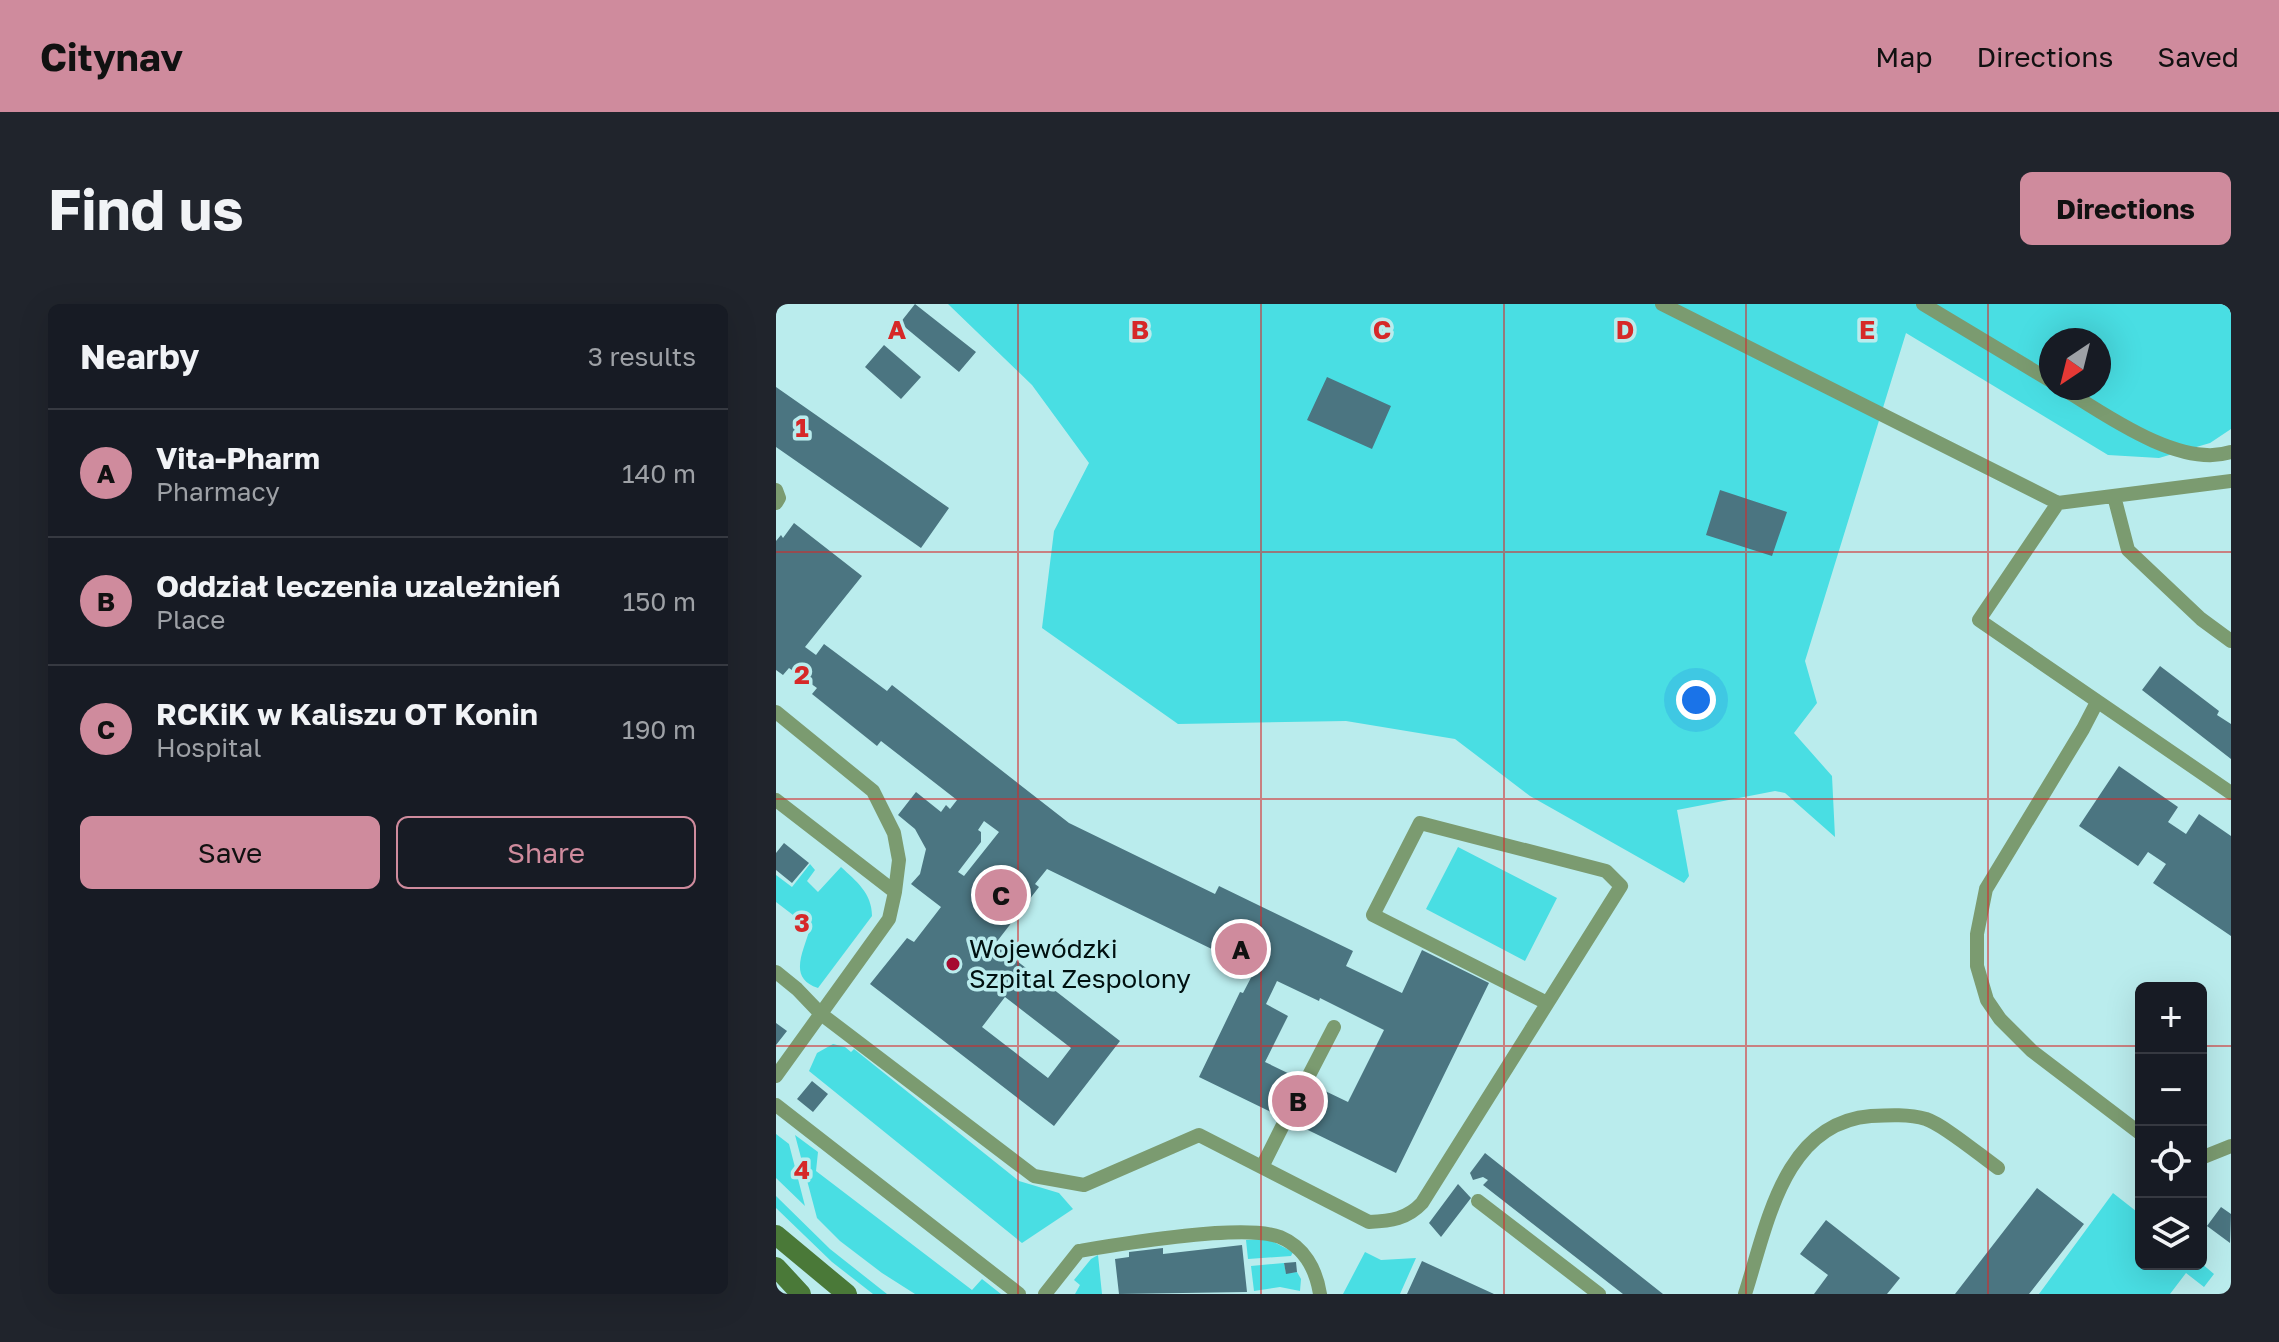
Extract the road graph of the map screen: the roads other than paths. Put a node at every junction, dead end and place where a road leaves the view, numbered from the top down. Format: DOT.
graph roads {
  1 [pos="1662,304"];
  2 [pos="1923,304"];
  3 [pos="2039,374"];
  4 [pos="2082,400"];
  5 [pos="2231,452"];
  6 [pos="2231,481"];
  7 [pos="776,490"];
  8 [pos="2114,496"];
  9 [pos="776,503"];
  10 [pos="2058,503"];
  11 [pos="2231,641"];
  12 [pos="2097,702"];
  13 [pos="779,721"];
  14 [pos="2231,793"];
  15 [pos="776,800"];
  16 [pos="895,892"];
  17 [pos="776,972"];
  18 [pos="1547,1003"];
  19 [pos="821,1014"];
  20 [pos="1334,1027"];
  21 [pos="776,1076"];
  22 [pos="1306,1081"];
  23 [pos="776,1105"];
  24 [pos="1286,1119"];
  25 [pos="2135,1129"];
  26 [pos="2231,1146"];
  27 [pos="2207,1156"];
  28 [pos="1262,1167"];
  29 [pos="1998,1168"];
  30 [pos="1478,1201"];
  31 [pos="776,1235"];
  32 [pos="776,1267"];
  33 [pos="801,1294"];
  34 [pos="847,1294"];
  35 [pos="1019,1294"];
  36 [pos="1045,1294"];
  37 [pos="1320,1294"];
  38 [pos="1599,1294"];
  39 [pos="1745,1294"];
  1 -- 10 [label="lane"];
  2 -- 3 [label="lane"];
  4 -- 5 [label="lane"];
  6 -- 8 [label="lane"];
  7 -- 9 [label="lane"];
  8 -- 10 [label="lane"];
  8 -- 11 [label="lane"];
  10 -- 12 [label="lane"];
  12 -- 14 [label="lane"];
  12 -- 25 [label="lane"];
  13 -- 16 [label="lane"];
  15 -- 16 [label="lane"];
  16 -- 19 [label="lane"];
  17 -- 19 [label="lane"];
  18 -- 18 [label="lane"];
  18 -- 28 [label="lane"];
  19 -- 21 [label="lane"];
  19 -- 28 [label="lane"];
  20 -- 22 [label="lane"];
  23 -- 35 [label="lane"];
  24 -- 28 [label="lane"];
  26 -- 27 [label="lane"];
  29 -- 39 [label="lane"];
  30 -- 38 [label="lane"];
  31 -- 34 [label="main road"];
  32 -- 33 [label="main road"];
  36 -- 37 [label="lane"];
}
